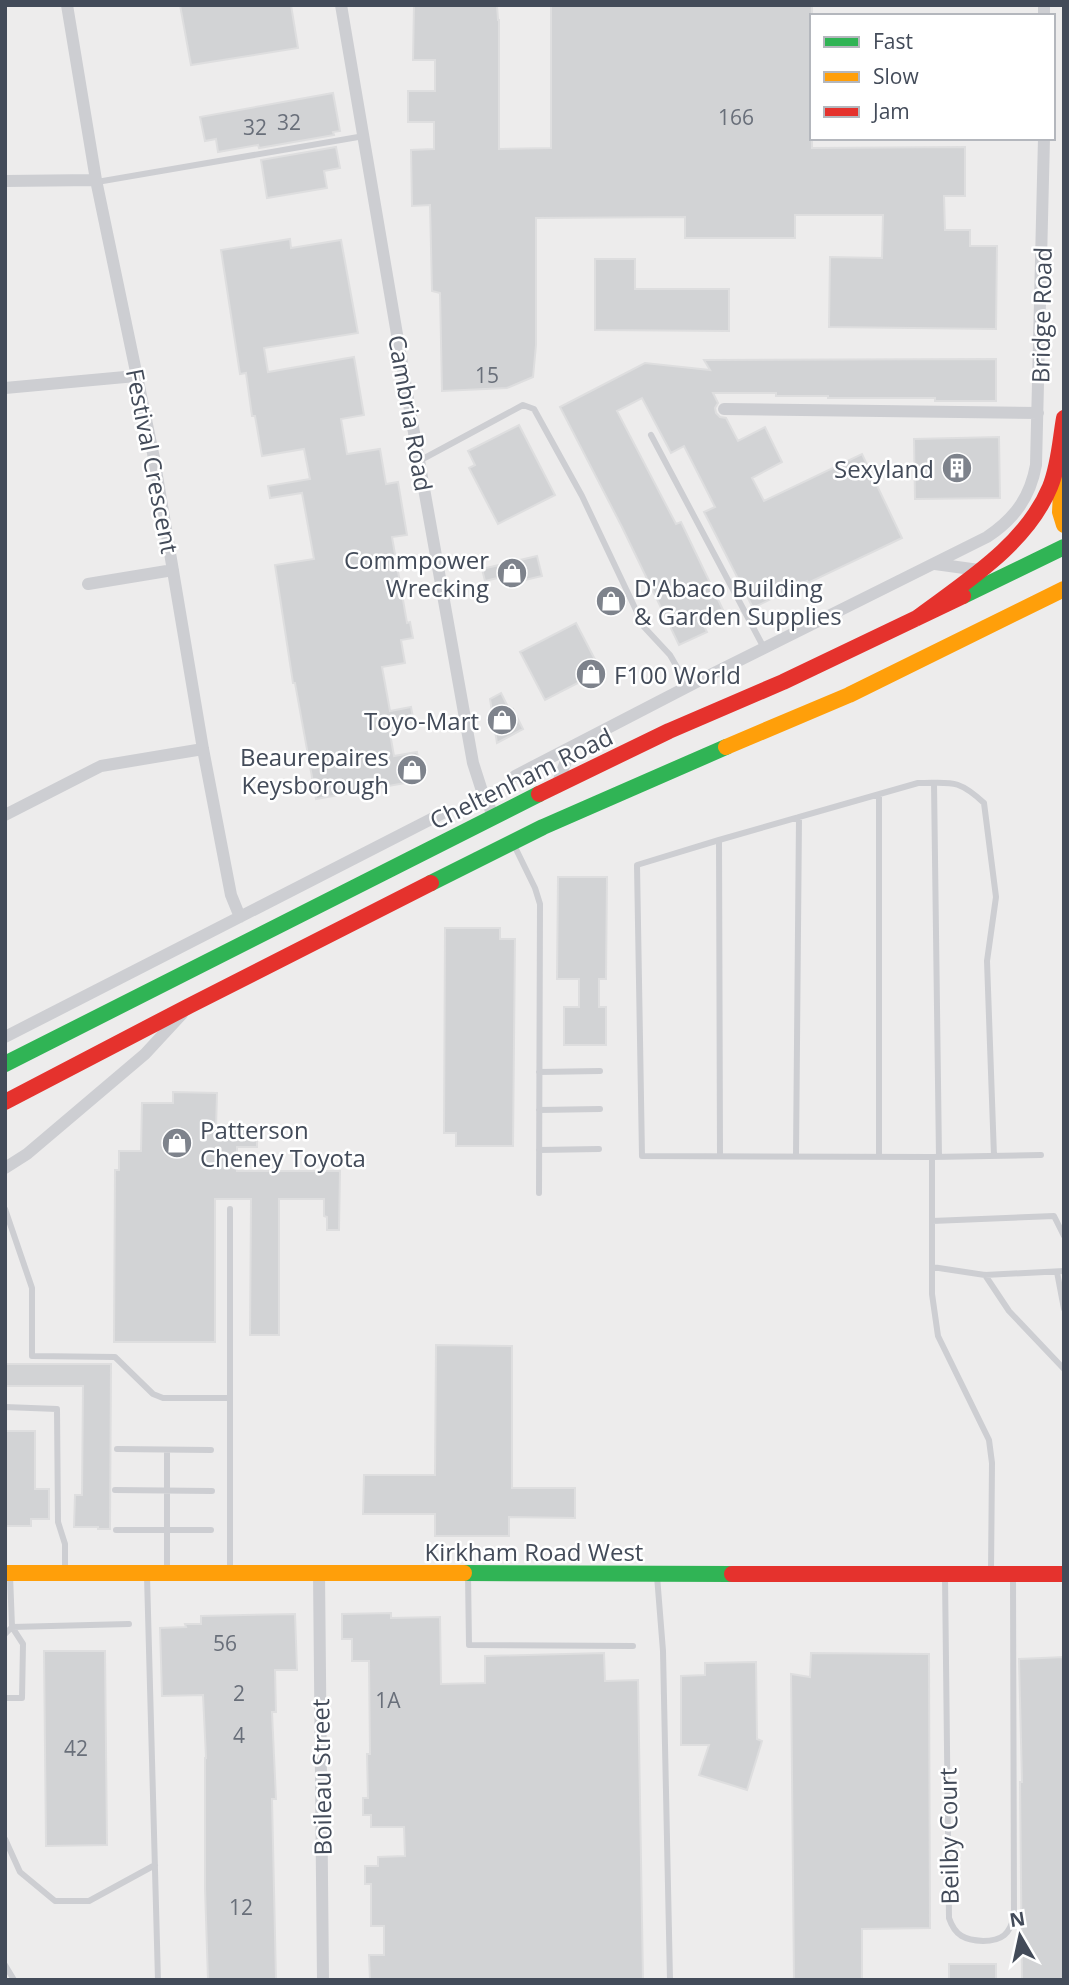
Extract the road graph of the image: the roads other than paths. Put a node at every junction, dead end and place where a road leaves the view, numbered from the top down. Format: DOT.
graph roads {
  1 [pos="67,5"];
  2 [pos="341,5"];
  3 [pos="364,136"];
  4 [pos="1044,140"];
  5 [pos="5,181"];
  6 [pos="97,181"];
  7 [pos="136,376"];
  8 [pos="5,388"];
  9 [pos="724,409"];
  10 [pos="1038,413"];
  11 [pos="1064,418"];
  12 [pos="651,435"];
  13 [pos="1064,451"];
  14 [pos="419,461"];
  15 [pos="1030,490"];
  16 [pos="1064,525"];
  17 [pos="1064,547"];
  18 [pos="935,564"];
  19 [pos="173,570"];
  20 [pos="979,570"];
  21 [pos="88,584"];
  22 [pos="1064,589"];
  23 [pos="917,618"];
  24 [pos="765,648"];
  25 [pos="688,687"];
  26 [pos="571,748"];
  27 [pos="203,749"];
  28 [pos="515,776"];
  29 [pos="934,783"];
  30 [pos="557,785"];
  31 [pos="879,795"];
  32 [pos="443,813"];
  33 [pos="5,815"];
  34 [pos="494,817"];
  35 [pos="799,817"];
  36 [pos="719,840"];
  37 [pos="513,843"];
  38 [pos="373,849"];
  39 [pos="403,862"];
  40 [pos="240,917"];
  41 [pos="189,1006"];
  42 [pos="5,1037"];
  43 [pos="5,1064"];
  44 [pos="600,1071"];
  45 [pos="539,1072"];
  46 [pos="5,1102"];
  47 [pos="600,1109"];
  48 [pos="539,1110"];
  49 [pos="599,1149"];
  50 [pos="539,1150"];
  51 [pos="1041,1155"];
  52 [pos="720,1156"];
  53 [pos="796,1156"];
  54 [pos="994,1156"];
  55 [pos="879,1157"];
  56 [pos="936,1157"];
  57 [pos="5,1168"];
  58 [pos="539,1193"];
  59 [pos="5,1209"];
  60 [pos="230,1209"];
  61 [pos="932,1221"];
  62 [pos="1064,1236"];
  63 [pos="932,1267"];
  64 [pos="1060,1272"];
  65 [pos="985,1275"];
  66 [pos="1064,1309"];
  67 [pos="1064,1369"];
  68 [pos="230,1398"];
  69 [pos="5,1407"];
  70 [pos="117,1449"];
  71 [pos="167,1450"];
  72 [pos="211,1450"];
  73 [pos="115,1490"];
  74 [pos="167,1490"];
  75 [pos="212,1490"];
  76 [pos="116,1530"];
  77 [pos="211,1530"];
  78 [pos="167,1531"];
  79 [pos="8,1573"];
  80 [pos="229,1573"];
  81 [pos="319,1573"];
  82 [pos="468,1573"];
  83 [pos="657,1573"];
  84 [pos="65,1574"];
  85 [pos="147,1574"];
  86 [pos="167,1574"];
  87 [pos="945,1574"];
  88 [pos="991,1574"];
  89 [pos="1013,1574"];
  90 [pos="1064,1574"];
  91 [pos="129,1624"];
  92 [pos="12,1627"];
  93 [pos="5,1634"];
  94 [pos="634,1646"];
  95 [pos="5,1698"];
  96 [pos="5,1839"];
  97 [pos="155,1865"];
  98 [pos="5,1965"];
  99 [pos="14,1980"];
  100 [pos="158,1980"];
  101 [pos="323,1980"];
  102 [pos="670,1980"];
  1 -- 6 [label="street, Festival Crescent"];
  2 -- 3 [label="street, Cambria Road"];
  3 -- 6 [label="lane"];
  3 -- 14 [label="street, Cambria Road"];
  4 -- 10 [label="street, Bridge Road"];
  5 -- 6 [label="street"];
  6 -- 7 [label="street, Festival Crescent"];
  7 -- 8 [label="street"];
  7 -- 19 [label="street, Festival Crescent"];
  9 -- 10 [label="street"];
  10 -- 15 [label="street, Bridge Road"];
  11 -- 20 [label="main road"];
  12 -- 24 [label="lane"];
  13 -- 16 [label="main road"];
  14 -- 25 [label="lane"];
  14 -- 34 [label="street, Cambria Road"];
  15 -- 18 [label="street, Cheltenham Road"];
  17 -- 23 [label="main road, Cheltenham Road"];
  18 -- 20 [label="street"];
  18 -- 24 [label="street, Cheltenham Road"];
  19 -- 21 [label="street"];
  19 -- 27 [label="street, Festival Crescent"];
  20 -- 23 [label="main road"];
  22 -- 37 [label="main road"];
  23 -- 30 [label="main road, Cheltenham Road"];
  24 -- 25 [label="street, Cheltenham Road"];
  25 -- 26 [label="street, Cheltenham Road"];
  26 -- 28 [label="street, Cheltenham Road"];
  26 -- 30 [label="street"];
  27 -- 33 [label="street"];
  27 -- 40 [label="street, Festival Crescent"];
  29 -- 31 [label="lane"];
  29 -- 54 [label="lane"];
  29 -- 56 [label="lane"];
  30 -- 34 [label="main road, Cheltenham Road"];
  31 -- 35 [label="lane"];
  31 -- 55 [label="lane"];
  32 -- 38 [label="street, Cheltenham Road"];
  34 -- 37 [label="main road"];
  34 -- 39 [label="main road, Cheltenham Road"];
  35 -- 36 [label="lane"];
  35 -- 53 [label="lane"];
  36 -- 52 [label="lane"];
  36 -- 52 [label="lane"];
  37 -- 41 [label="main road"];
  37 -- 45 [label="lane"];
  38 -- 39 [label="street"];
  38 -- 40 [label="street, Cheltenham Road"];
  39 -- 43 [label="main road, Cheltenham Road"];
  40 -- 42 [label="street, Cheltenham Road"];
  41 -- 46 [label="main road"];
  41 -- 57 [label="street"];
  44 -- 45 [label="lane"];
  45 -- 48 [label="lane"];
  47 -- 48 [label="lane"];
  48 -- 50 [label="lane"];
  49 -- 50 [label="lane"];
  50 -- 58 [label="lane"];
  51 -- 54 [label="lane"];
  52 -- 53 [label="lane"];
  53 -- 55 [label="lane"];
  54 -- 56 [label="lane"];
  55 -- 56 [label="lane"];
  56 -- 61 [label="lane"];
  59 -- 68 [label="lane"];
  60 -- 68 [label="lane"];
  61 -- 62 [label="lane"];
  61 -- 63 [label="lane"];
  63 -- 65 [label="lane"];
  63 -- 88 [label="lane"];
  64 -- 65 [label="lane"];
  64 -- 66 [label="lane"];
  65 -- 67 [label="lane"];
  68 -- 80 [label="lane"];
  69 -- 84 [label="lane"];
  70 -- 71 [label="lane"];
  71 -- 72 [label="lane"];
  71 -- 74 [label="lane"];
  73 -- 74 [label="lane"];
  74 -- 75 [label="lane"];
  74 -- 78 [label="lane"];
  76 -- 78 [label="lane"];
  77 -- 78 [label="lane"];
  78 -- 86 [label="lane"];
  79 -- 84 [label="main road, Kirkham Road West"];
  79 -- 92 [label="lane"];
  80 -- 81 [label="main road, Kirkham Road West"];
  80 -- 86 [label="main road, Kirkham Road West"];
  81 -- 82 [label="main road, Kirkham Road West"];
  81 -- 101 [label="street, Boileau Street"];
  82 -- 83 [label="main road, Kirkham Road West"];
  82 -- 94 [label="lane"];
  83 -- 87 [label="main road, Kirkham Road West"];
  83 -- 102 [label="lane"];
  84 -- 85 [label="main road, Kirkham Road West"];
  85 -- 86 [label="main road, Kirkham Road West"];
  85 -- 97 [label="lane"];
  87 -- 88 [label="main road, Kirkham Road West"];
  87 -- 89 [label="lane, Beilby Court"];
  88 -- 89 [label="main road, Kirkham Road West"];
  89 -- 90 [label="main road, Kirkham Road West"];
  91 -- 92 [label="lane"];
  92 -- 93 [label="lane"];
  92 -- 95 [label="lane"];
  96 -- 97 [label="lane"];
  97 -- 100 [label="lane"];
  98 -- 99 [label="lane"];
}
